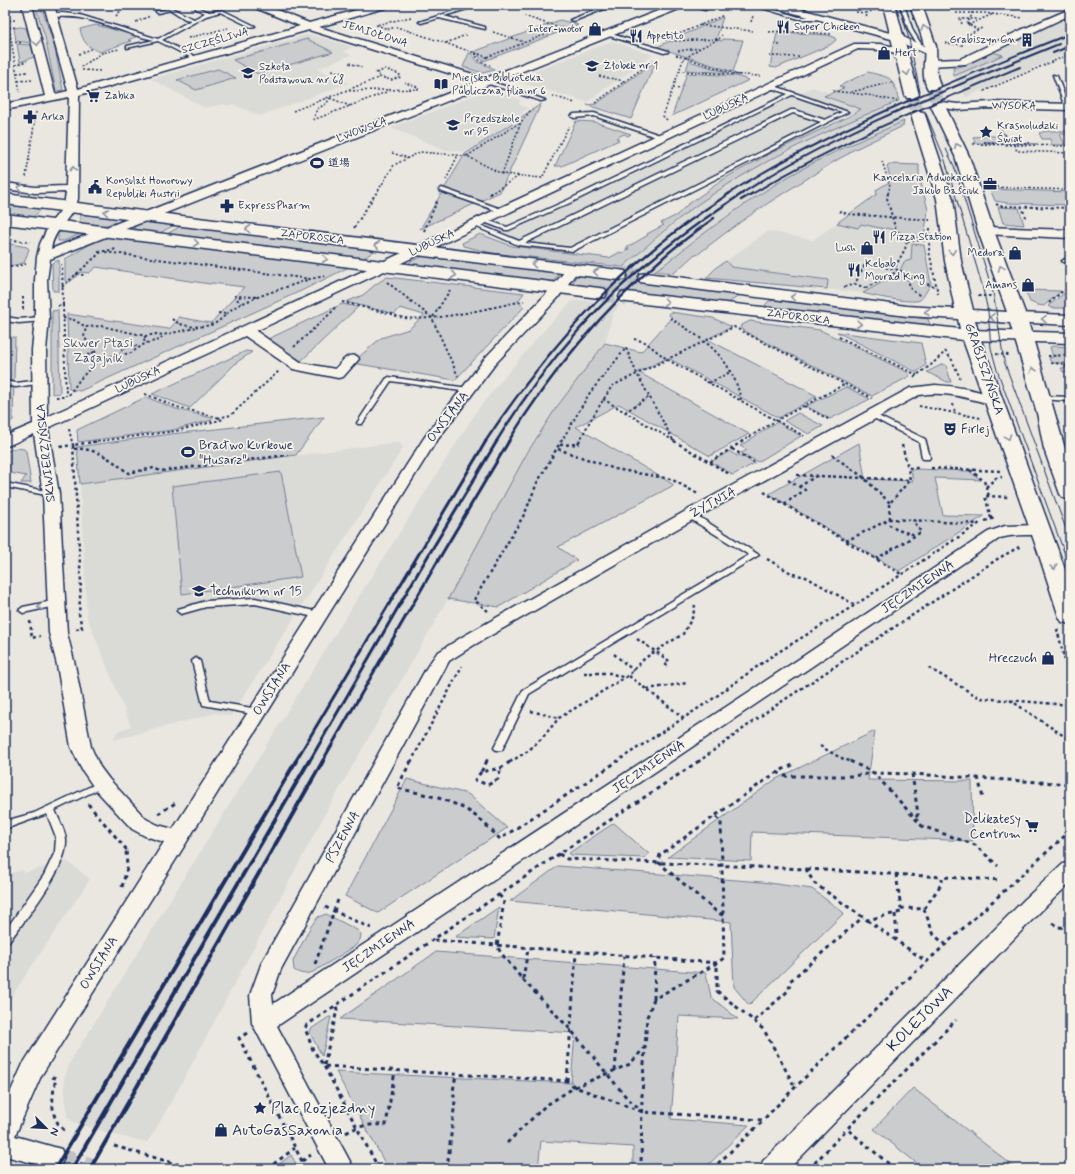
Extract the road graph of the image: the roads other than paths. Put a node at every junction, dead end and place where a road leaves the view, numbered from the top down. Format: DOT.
graph roads {
  1 [pos="27,5"];
  2 [pos="49,5"];
  3 [pos="256,5"];
  4 [pos="380,5"];
  5 [pos="478,5"];
  6 [pos="612,5"];
  7 [pos="662,5"];
  8 [pos="692,5"];
  9 [pos="754,5"];
  10 [pos="774,5"];
  11 [pos="808,5"];
  12 [pos="889,5"];
  13 [pos="902,5"];
  14 [pos="916,5"];
  15 [pos="677,7"];
  16 [pos="198,8"];
  17 [pos="705,9"];
  18 [pos="795,11"];
  19 [pos="158,12"];
  20 [pos="1070,12"];
  21 [pos="209,14"];
  22 [pos="52,15"];
  23 [pos="441,16"];
  24 [pos="822,18"];
  25 [pos="195,20"];
  26 [pos="572,20"];
  27 [pos="893,21"];
  28 [pos="421,22"];
  29 [pos="253,26"];
  30 [pos="310,27"];
  31 [pos="853,27"];
  32 [pos="483,28"];
  33 [pos="911,31"];
  34 [pos="863,33"];
  35 [pos="608,34"];
  36 [pos="159,40"];
  37 [pos="903,44"];
  38 [pos="859,46"];
  39 [pos="129,48"];
  40 [pos="667,53"];
  41 [pos="927,54"];
  42 [pos="196,59"];
  43 [pos="1055,76"];
  44 [pos="488,82"];
  45 [pos="770,86"];
  46 [pos="933,86"];
  47 [pos="74,92"];
  48 [pos="791,94"];
  49 [pos="912,95"];
  50 [pos="50,97"];
  51 [pos="544,100"];
  52 [pos="5,107"];
  53 [pos="1069,107"];
  54 [pos="941,109"];
  55 [pos="918,115"];
  56 [pos="576,116"];
  57 [pos="825,122"];
  58 [pos="661,137"];
  59 [pos="5,186"];
  60 [pos="68,189"];
  61 [pos="442,190"];
  62 [pos="5,199"];
  63 [pos="70,207"];
  64 [pos="502,211"];
  65 [pos="144,216"];
  66 [pos="5,219"];
  67 [pos="477,222"];
  68 [pos="55,225"];
  69 [pos="986,231"];
  70 [pos="106,232"];
  71 [pos="1070,234"];
  72 [pos="520,244"];
  73 [pos="418,249"];
  74 [pos="43,257"];
  75 [pos="573,269"];
  76 [pos="385,274"];
  77 [pos="619,275"];
  78 [pos="646,278"];
  79 [pos="559,288"];
  80 [pos="758,292"];
  81 [pos="599,293"];
  82 [pos="627,297"];
  83 [pos="749,311"];
  84 [pos="966,315"];
  85 [pos="1018,318"];
  86 [pos="5,319"];
  87 [pos="42,319"];
  88 [pos="1070,320"];
  89 [pos="246,330"];
  90 [pos="970,335"];
  91 [pos="1022,337"];
  92 [pos="1066,344"];
  93 [pos="352,359"];
  94 [pos="41,382"];
  95 [pos="5,383"];
  96 [pos="463,385"];
  97 [pos="1042,398"];
  98 [pos="1070,399"];
  99 [pos="994,401"];
  100 [pos="872,415"];
  101 [pos="360,423"];
  102 [pos="40,425"];
  103 [pos="5,442"];
  104 [pos="926,457"];
  105 [pos="5,485"];
  106 [pos="51,494"];
  107 [pos="1070,494"];
  108 [pos="690,515"];
  109 [pos="1034,537"];
  110 [pos="57,603"];
  111 [pos="26,610"];
  112 [pos="180,611"];
  113 [pos="319,615"];
  114 [pos="1070,617"];
  115 [pos="196,661"];
  116 [pos="453,661"];
  117 [pos="258,712"];
  118 [pos="498,748"];
  119 [pos="102,784"];
  120 [pos="50,808"];
  121 [pos="5,825"];
  122 [pos="179,838"];
  123 [pos="1070,870"];
  124 [pos="5,939"];
  125 [pos="263,1023"];
  126 [pos="5,1132"];
  127 [pos="5,1146"];
  128 [pos="52,1157"];
  129 [pos="342,1169"];
  130 [pos="772,1169"];
  1 -- 50 [label="street, one-way"];
  2 -- 22 [label="street"];
  3 -- 30 [label="street, JEMIOŁOWA"];
  4 -- 30 [label="street, SZCZĘŚLIWA"];
  5 -- 23 [label="lane"];
  6 -- 26 [label="lane"];
  7 -- 15 [label="lane"];
  8 -- 17 [label="lane"];
  9 -- 24 [label="lane"];
  10 -- 18 [label="street"];
  11 -- 18 [label="lane"];
  12 -- 27 [label="main road"];
  13 -- 33 [label="lane"];
  41 -- 14 [label="main road, one-way"];
  15 -- 35 [label="street, LWOWSKA"];
  16 -- 21 [label="lane"];
  18 -- 24 [label="street"];
  19 -- 25 [label="lane"];
  20 -- 41 [label="street"];
  21 -- 25 [label="lane"];
  21 -- 29 [label="lane"];
  22 -- 36 [label="lane"];
  22 -- 47 [label="street"];
  23 -- 28 [label="lane"];
  23 -- 32 [label="lane"];
  24 -- 31 [label="street"];
  25 -- 36 [label="lane"];
  27 -- 31 [label="street"];
  27 -- 37 [label="main road"];
  30 -- 42 [label="street, SZCZĘŚLIWA"];
  30 -- 44 [label="street, JEMIOŁOWA"];
  31 -- 34 [label="street"];
  31 -- 37 [label="street"];
  33 -- 37 [label="lane"];
  33 -- 41 [label="lane"];
  34 -- 37 [label="street"];
  34 -- 38 [label="street"];
  35 -- 40 [label="lane"];
  35 -- 44 [label="street, LWOWSKA"];
  36 -- 39 [label="lane"];
  36 -- 42 [label="lane"];
  37 -- 38 [label="street, LUBUSKA"];
  37 -- 41 [label="street"];
  37 -- 49 [label="main road, one-way"];
  38 -- 45 [label="street, LUBUSKA"];
  41 -- 46 [label="main road"];
  42 -- 47 [label="street, SZCZĘŚLIWA"];
  43 -- 53 [label="lane"];
  44 -- 51 [label="lane"];
  44 -- 65 [label="street, LWOWSKA"];
  45 -- 48 [label="lane"];
  45 -- 58 [label="street, LUBUSKA"];
  47 -- 50 [label="street, SZCZĘŚLIWA"];
  60 -- 47 [label="street, one-way"];
  48 -- 57 [label="lane"];
  48 -- 67 [label="lane"];
  50 -- 52 [label="street, SZCZĘŚLIWA"];
  53 -- 54 [label="street, WYSOKA"];
  69 -- 54 [label="main road, one-way"];
  55 -- 84 [label="main road, GRABISZYŃSKA, one-way"];
  56 -- 58 [label="lane"];
  57 -- 72 [label="lane"];
  57 -- 72 [label="lane"];
  58 -- 64 [label="street, LUBUSKA"];
  60 -- 59 [label="street, one-way"];
  60 -- 63 [label="street"];
  61 -- 64 [label="lane"];
  62 -- 63 [label="main road, ZAPOROSKA"];
  65 -- 63 [label="main road, ZAPOROSKA, one-way"];
  63 -- 68 [label="street, SKWIERZYŃSKA"];
  64 -- 67 [label="street, LUBUSKA"];
  65 -- 70 [label="street, LWOWSKA"];
  73 -- 65 [label="main road, ZAPOROSKA, one-way"];
  66 -- 68 [label="main road, ZAPOROSKA"];
  67 -- 72 [label="lane"];
  67 -- 73 [label="street, LUBUSKA"];
  68 -- 70 [label="main road, ZAPOROSKA"];
  68 -- 74 [label="street, SKWIERZYŃSKA"];
  69 -- 71 [label="street"];
  85 -- 69 [label="main road, one-way"];
  70 -- 74 [label="street, LWOWSKA"];
  70 -- 76 [label="main road, ZAPOROSKA, one-way"];
  75 -- 73 [label="main road, ZAPOROSKA, one-way"];
  73 -- 76 [label="street, LUBUSKA"];
  74 -- 87 [label="street, SKWIERZYŃSKA"];
  77 -- 75 [label="main road, ZAPOROSKA, one-way"];
  75 -- 79 [label="street, OWSIANA"];
  76 -- 79 [label="main road, ZAPOROSKA, one-way"];
  76 -- 89 [label="street, LUBUSKA"];
  78 -- 80 [label="main road, ZAPOROSKA"];
  79 -- 81 [label="main road, ZAPOROSKA"];
  79 -- 96 [label="street, OWSIANA"];
  80 -- 83 [label="main road"];
  84 -- 80 [label="main road, ZAPOROSKA, one-way"];
  82 -- 83 [label="main road, ZAPOROSKA, one-way"];
  83 -- 90 [label="main road, ZAPOROSKA, one-way"];
  85 -- 84 [label="main road, ZAPOROSKA, one-way"];
  84 -- 90 [label="main road, GRABISZYŃSKA"];
  88 -- 85 [label="street, one-way"];
  85 -- 91 [label="main road"];
  86 -- 87 [label="lane"];
  87 -- 94 [label="street, SKWIERZYŃSKA"];
  89 -- 93 [label="street"];
  89 -- 102 [label="street, LUBUSKA"];
  90 -- 91 [label="street"];
  90 -- 99 [label="main road, GRABISZYŃSKA"];
  91 -- 92 [label="street"];
  97 -- 91 [label="main road, one-way"];
  94 -- 95 [label="lane"];
  94 -- 102 [label="street, SKWIERZYŃSKA"];
  96 -- 101 [label="lane"];
  96 -- 113 [label="street, OWSIANA"];
  97 -- 98 [label="lane"];
  97 -- 107 [label="main road"];
  99 -- 100 [label="street, ŻYTNIA"];
  99 -- 109 [label="main road, GRABISZYŃSKA, one-way"];
  100 -- 104 [label="lane"];
  100 -- 108 [label="street, ŻYTNIA"];
  102 -- 103 [label="street, LUBUSKA"];
  102 -- 106 [label="street, SKWIERZYŃSKA"];
  105 -- 106 [label="lane"];
  106 -- 110 [label="street, SKWIERZYŃSKA"];
  108 -- 116 [label="street, ŻYTNIA"];
  108 -- 118 [label="lane"];
  109 -- 114 [label="main road, GRABISZYŃSKA, one-way"];
  109 -- 125 [label="street, JĘCZMIENNA"];
  110 -- 111 [label="lane, one-way"];
  110 -- 119 [label="street, SKWIERZYŃSKA"];
  112 -- 113 [label="lane"];
  113 -- 117 [label="street, OWSIANA"];
  115 -- 117 [label="lane"];
  116 -- 125 [label="street, PSZENNA"];
  117 -- 122 [label="street, OWSIANA"];
  119 -- 120 [label="lane"];
  119 -- 122 [label="street, SKWIERZYŃSKA"];
  120 -- 121 [label="lane"];
  120 -- 124 [label="lane"];
  122 -- 126 [label="street, OWSIANA"];
  123 -- 130 [label="street, KOLEJOWA"];
  125 -- 129 [label="street"];
  127 -- 128 [label="street"];
}
